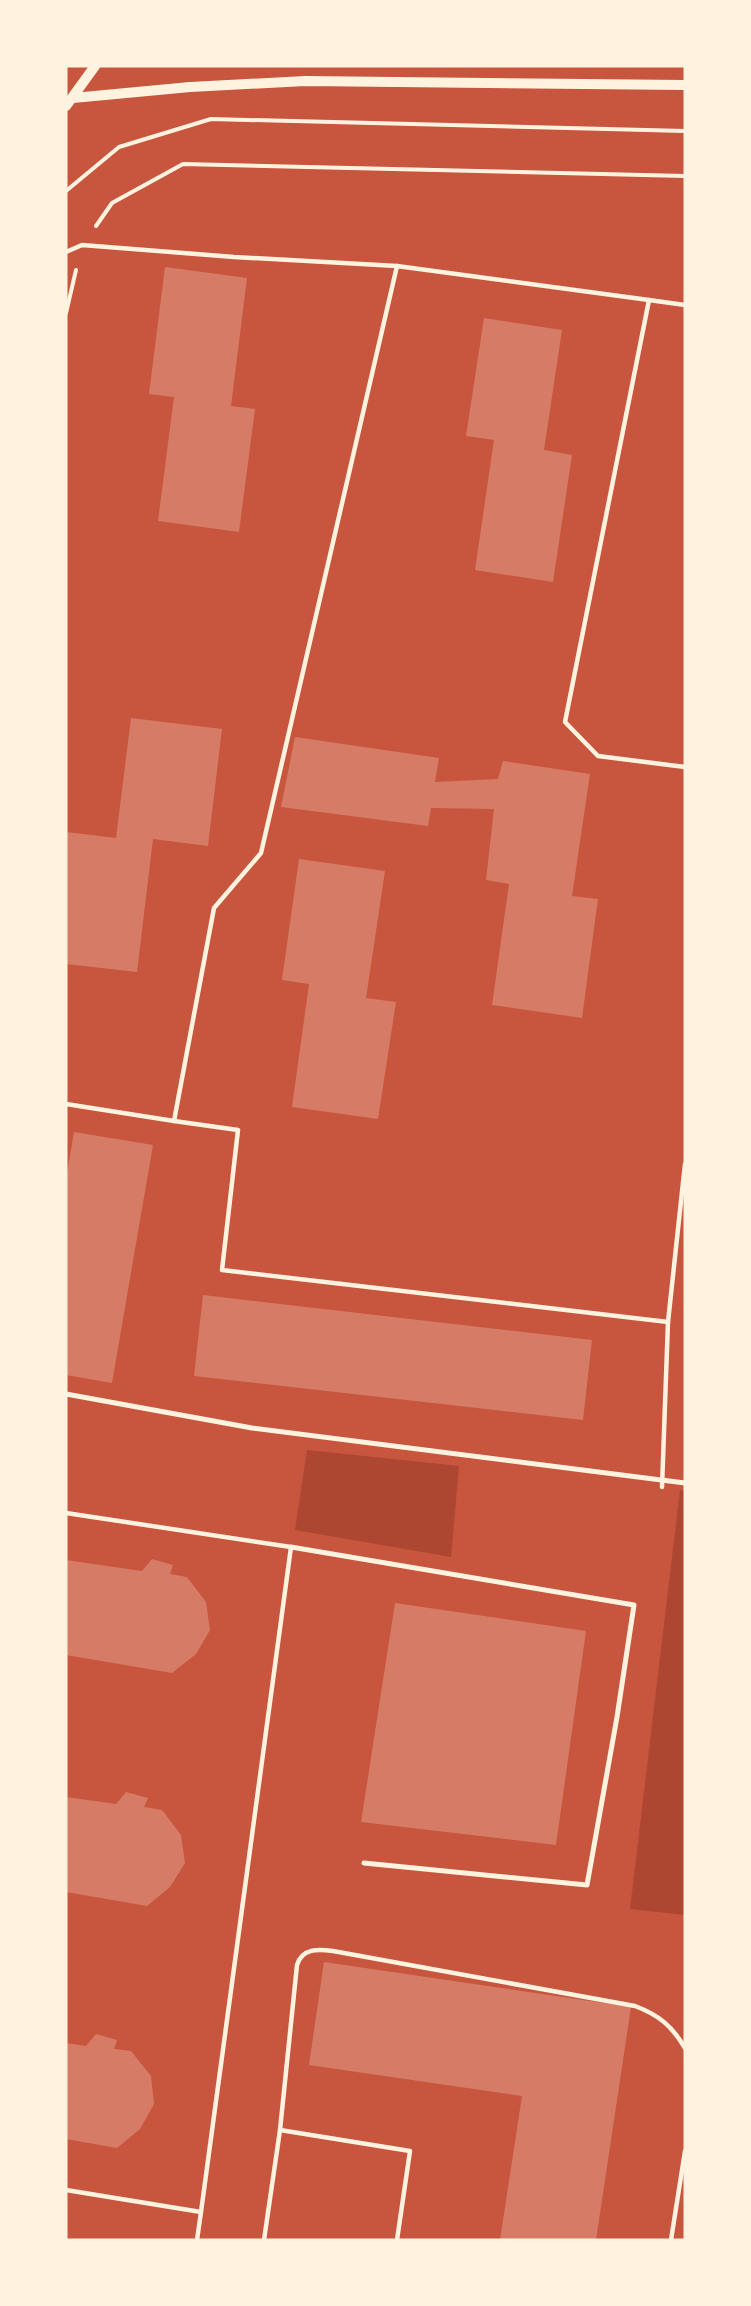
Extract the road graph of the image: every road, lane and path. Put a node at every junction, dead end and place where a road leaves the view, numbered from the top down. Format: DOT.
graph roads {
  1 [pos="95,66"];
  2 [pos="685,85"];
  3 [pos="70,102"];
  4 [pos="685,131"];
  5 [pos="685,176"];
  6 [pos="66,190"];
  7 [pos="82,245"];
  8 [pos="66,252"];
  9 [pos="397,266"];
  10 [pos="649,300"];
  11 [pos="685,305"];
  12 [pos="66,313"];
  13 [pos="685,767"];
  14 [pos="66,1104"];
  15 [pos="174,1120"];
  16 [pos="685,1164"];
  17 [pos="668,1322"];
  18 [pos="66,1394"];
  19 [pos="663,1480"];
  20 [pos="685,1483"];
  21 [pos="662,1487"];
  22 [pos="66,1513"];
  23 [pos="291,1547"];
  24 [pos="364,1863"];
  25 [pos="685,2048"];
  26 [pos="280,2130"];
  27 [pos="685,2151"];
  28 [pos="66,2190"];
  29 [pos="201,2212"];
  30 [pos="197,2240"];
  31 [pos="264,2240"];
  32 [pos="397,2240"];
  33 [pos="671,2240"];
  1 -- 3 [label="street"];
  2 -- 3 [label="street"];
  4 -- 6 [label="path"];
  5 -- 7 [label="path"];
  7 -- 8 [label="lane"];
  7 -- 9 [label="lane"];
  7 -- 12 [label="path"];
  9 -- 10 [label="lane"];
  9 -- 15 [label="lane"];
  10 -- 11 [label="lane"];
  10 -- 13 [label="lane"];
  14 -- 15 [label="lane"];
  15 -- 17 [label="lane"];
  16 -- 17 [label="lane"];
  17 -- 19 [label="lane"];
  18 -- 19 [label="street"];
  19 -- 20 [label="street"];
  19 -- 21 [label="lane"];
  22 -- 23 [label="lane"];
  23 -- 24 [label="street"];
  23 -- 29 [label="lane"];
  25 -- 26 [label="lane"];
  26 -- 31 [label="lane"];
  26 -- 32 [label="lane"];
  27 -- 33 [label="lane"];
  28 -- 29 [label="lane"];
  29 -- 30 [label="lane"];
}
